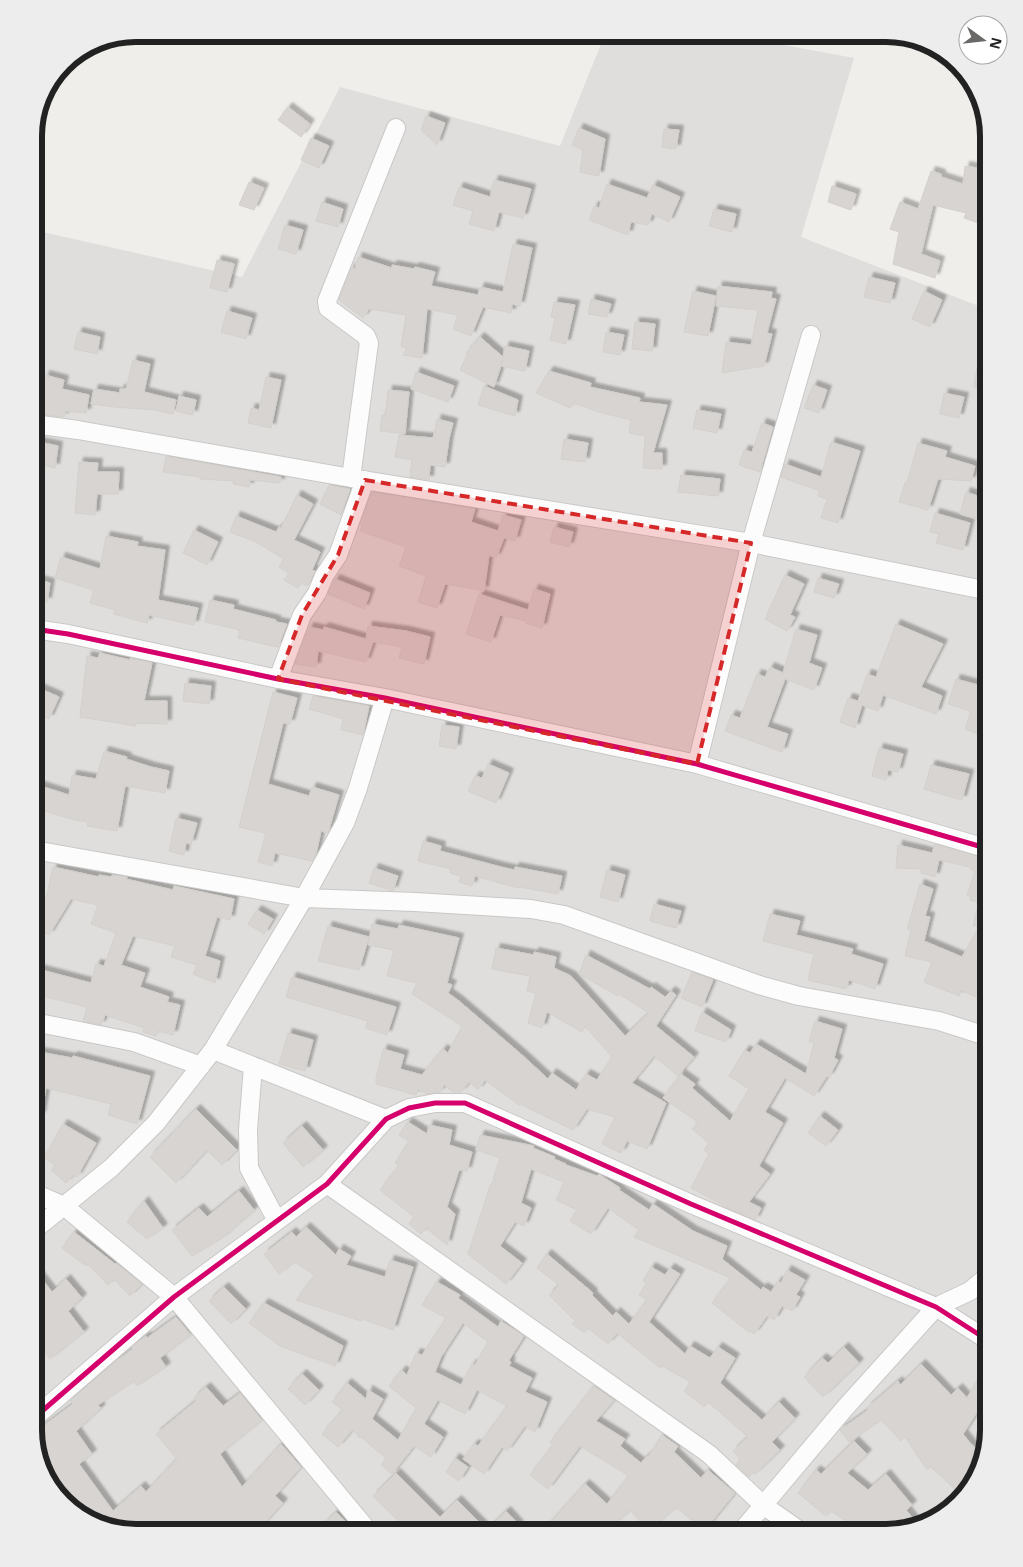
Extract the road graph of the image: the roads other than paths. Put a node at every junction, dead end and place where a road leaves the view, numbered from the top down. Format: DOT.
graph roads {
  1 [pos="396,128"];
  2 [pos="811,335"];
  3 [pos="43,425"];
  4 [pos="358,479"];
  5 [pos="751,543"];
  6 [pos="980,589"];
  7 [pos="43,631"];
  8 [pos="278,679"];
  9 [pos="385,698"];
  10 [pos="697,764"];
  11 [pos="980,846"];
  12 [pos="42,852"];
  13 [pos="304,898"];
  14 [pos="42,1024"];
  15 [pos="980,1034"];
  16 [pos="213,1050"];
  17 [pos="201,1066"];
  18 [pos="254,1066"];
  19 [pos="386,1120"];
  20 [pos="327,1184"];
  21 [pos="42,1197"];
  22 [pos="64,1206"];
  23 [pos="277,1221"];
  24 [pos="42,1223"];
  25 [pos="980,1282"];
  26 [pos="174,1297"];
  27 [pos="936,1308"];
  28 [pos="980,1335"];
  29 [pos="42,1411"];
  30 [pos="763,1505"];
  31 [pos="363,1524"];
  32 [pos="747,1524"];
  33 [pos="790,1524"];
  1 -- 4 [label="street"];
  2 -- 5 [label="street"];
  3 -- 4 [label="street"];
  4 -- 5 [label="street"];
  4 -- 8 [label="street"];
  5 -- 6 [label="street"];
  5 -- 10 [label="street"];
  7 -- 8 [label="street"];
  8 -- 9 [label="street"];
  9 -- 10 [label="street"];
  9 -- 13 [label="street"];
  10 -- 11 [label="street"];
  12 -- 13 [label="street"];
  13 -- 15 [label="street"];
  13 -- 16 [label="street"];
  14 -- 17 [label="street"];
  16 -- 17 [label="street"];
  16 -- 18 [label="street"];
  17 -- 22 [label="street"];
  18 -- 19 [label="street"];
  18 -- 23 [label="street"];
  19 -- 20 [label="street"];
  19 -- 27 [label="street"];
  20 -- 23 [label="street"];
  20 -- 30 [label="street"];
  21 -- 22 [label="street"];
  22 -- 24 [label="street"];
  22 -- 26 [label="street"];
  23 -- 26 [label="street"];
  25 -- 27 [label="street"];
  26 -- 29 [label="street"];
  26 -- 31 [label="street"];
  27 -- 28 [label="street"];
  27 -- 30 [label="street"];
  30 -- 32 [label="street"];
  30 -- 33 [label="street"];
}
